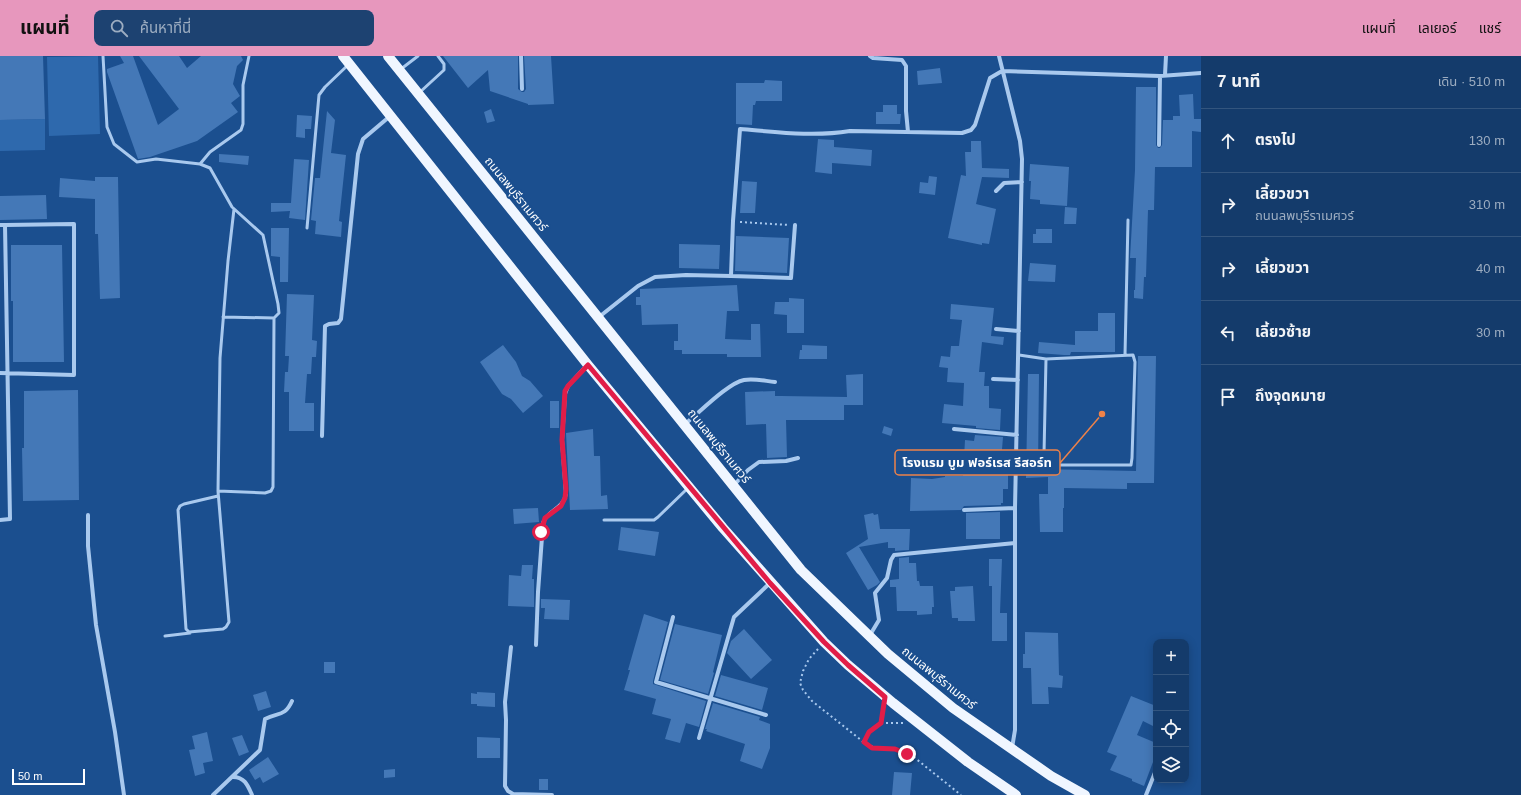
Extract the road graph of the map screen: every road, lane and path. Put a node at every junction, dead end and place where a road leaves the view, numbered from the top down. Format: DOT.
graph roads {
  1 [pos="103,56"];
  2 [pos="249,56"];
  3 [pos="388,56"];
  4 [pos="418,56"];
  5 [pos="438,56"];
  6 [pos="521,56"];
  7 [pos="870,56"];
  8 [pos="999,56"];
  9 [pos="1166,56"];
  10 [pos="346,60"];
  11 [pos="399,70"];
  12 [pos="1002,71"];
  13 [pos="1201,73"];
  14 [pos="1165,75"];
  15 [pos="1160,76"];
  16 [pos="522,89"];
  17 [pos="418,94"];
  18 [pos="390,116"];
  19 [pos="908,132"];
  20 [pos="1159,145"];
  21 [pos="200,164"];
  22 [pos="1022,182"];
  23 [pos="996,192"];
  24 [pos="234,209"];
  25 [pos="1128,220"];
  26 [pos="733,221"];
  27 [pos="2,225"];
  28 [pos="795,225"];
  29 [pos="307,228"];
  30 [pos="731,276"];
  31 [pos="223,317"];
  32 [pos="274,318"];
  33 [pos="598,318"];
  34 [pos="996,329"];
  35 [pos="1019,331"];
  36 [pos="1019,355"];
  37 [pos="1125,355"];
  38 [pos="1046,359"];
  39 [pos="588,365"];
  40 [pos="8,373"];
  41 [pos="0,374"];
  42 [pos="993,379"];
  43 [pos="1018,380"];
  44 [pos="775,382"];
  45 [pos="685,424"];
  46 [pos="954,429"];
  47 [pos="1017,435"];
  48 [pos="322,436"];
  49 [pos="798,458"];
  50 [pos="733,485"];
  51 [pos="689,487"];
  52 [pos="218,491"];
  53 [pos="218,496"];
  54 [pos="1015,508"];
  55 [pos="964,510"];
  56 [pos="88,514"];
  57 [pos="0,520"];
  58 [pos="604,520"];
  59 [pos="1015,543"];
  60 [pos="770,583"];
  61 [pos="673,617"];
  62 [pos="192,633"];
  63 [pos="870,635"];
  64 [pos="166,636"];
  65 [pos="824,642"];
  66 [pos="536,645"];
  67 [pos="511,646"];
  68 [pos="885,697"];
  69 [pos="710,699"];
  70 [pos="292,701"];
  71 [pos="766,715"];
  72 [pos="917,722"];
  73 [pos="881,723"];
  74 [pos="699,738"];
  75 [pos="864,742"];
  76 [pos="1012,749"];
  77 [pos="233,777"];
  78 [pos="1153,778"];
  79 [pos="124,795"];
  80 [pos="213,795"];
  81 [pos="252,795"];
  82 [pos="552,795"];
  83 [pos="961,795"];
  84 [pos="1016,795"];
  85 [pos="1085,795"];
  86 [pos="1146,795"];
  1 -- 21 [label="lane"];
  2 -- 21 [label="lane"];
  3 -- 11 [label="main road, ถนนลพบุรีราเมศวร์"];
  4 -- 11 [label="lane"];
  5 -- 17 [label="lane"];
  6 -- 16 [label="street"];
  7 -- 19 [label="street"];
  8 -- 12 [label="street"];
  9 -- 14 [label="street"];
  10 -- 18 [label="main road"];
  10 -- 29 [label="lane"];
  11 -- 17 [label="main road, ถนนลพบุรีราเมศวร์"];
  12 -- 15 [label="street"];
  12 -- 19 [label="street"];
  12 -- 22 [label="street"];
  13 -- 14 [label="street"];
  14 -- 15 [label="street"];
  15 -- 20 [label="street"];
  17 -- 33 [label="main road, ถนนลพบุรีราเมศวร์"];
  18 -- 39 [label="main road"];
  18 -- 48 [label="street"];
  19 -- 26 [label="street"];
  21 -- 24 [label="lane"];
  22 -- 23 [label="street"];
  22 -- 35 [label="street"];
  24 -- 31 [label="lane"];
  24 -- 32 [label="lane"];
  25 -- 37 [label="lane"];
  26 -- 28 [label="path"];
  26 -- 30 [label="street"];
  27 -- 40 [label="street"];
  27 -- 40 [label="street"];
  28 -- 30 [label="street"];
  30 -- 33 [label="street"];
  31 -- 32 [label="lane"];
  31 -- 52 [label="lane"];
  32 -- 52 [label="lane"];
  33 -- 45 [label="main road, ถนนลพบุรีราเมศวร์"];
  34 -- 35 [label="street"];
  35 -- 36 [label="street"];
  36 -- 38 [label="lane"];
  36 -- 43 [label="street"];
  37 -- 38 [label="lane"];
  37 -- 38 [label="lane"];
  39 -- 51 [label="main road"];
  39 -- 66 [label="street"];
  40 -- 41 [label="street"];
  40 -- 57 [label="street"];
  42 -- 43 [label="street"];
  43 -- 47 [label="street"];
  44 -- 45 [label="street"];
  45 -- 50 [label="main road, ถนนลพบุรีราเมศวร์"];
  46 -- 47 [label="street"];
  47 -- 54 [label="street"];
  49 -- 50 [label="street"];
  50 -- 63 [label="main road, ถนนลพบุรีราเมศวร์"];
  51 -- 58 [label="lane"];
  51 -- 60 [label="main road"];
  52 -- 53 [label="lane"];
  53 -- 62 [label="lane"];
  53 -- 62 [label="lane"];
  54 -- 55 [label="street"];
  54 -- 59 [label="street"];
  56 -- 79 [label="street"];
  59 -- 63 [label="street"];
  59 -- 76 [label="street"];
  60 -- 65 [label="main road"];
  60 -- 69 [label="street"];
  61 -- 69 [label="street"];
  62 -- 64 [label="lane"];
  63 -- 76 [label="main road, ถนนลพบุรีราเมศวร์"];
  65 -- 68 [label="main road"];
  65 -- 75 [label="path"];
  67 -- 82 [label="street"];
  68 -- 72 [label="main road"];
  68 -- 73 [label="path"];
  69 -- 71 [label="street"];
  69 -- 74 [label="street"];
  70 -- 77 [label="street"];
  72 -- 73 [label="path"];
  72 -- 84 [label="main road"];
  73 -- 75 [label="path"];
  75 -- 83 [label="path"];
  76 -- 85 [label="main road, ถนนลพบุรีราเมศวร์"];
  77 -- 80 [label="street"];
  77 -- 81 [label="street"];
  78 -- 86 [label="street"];
}
